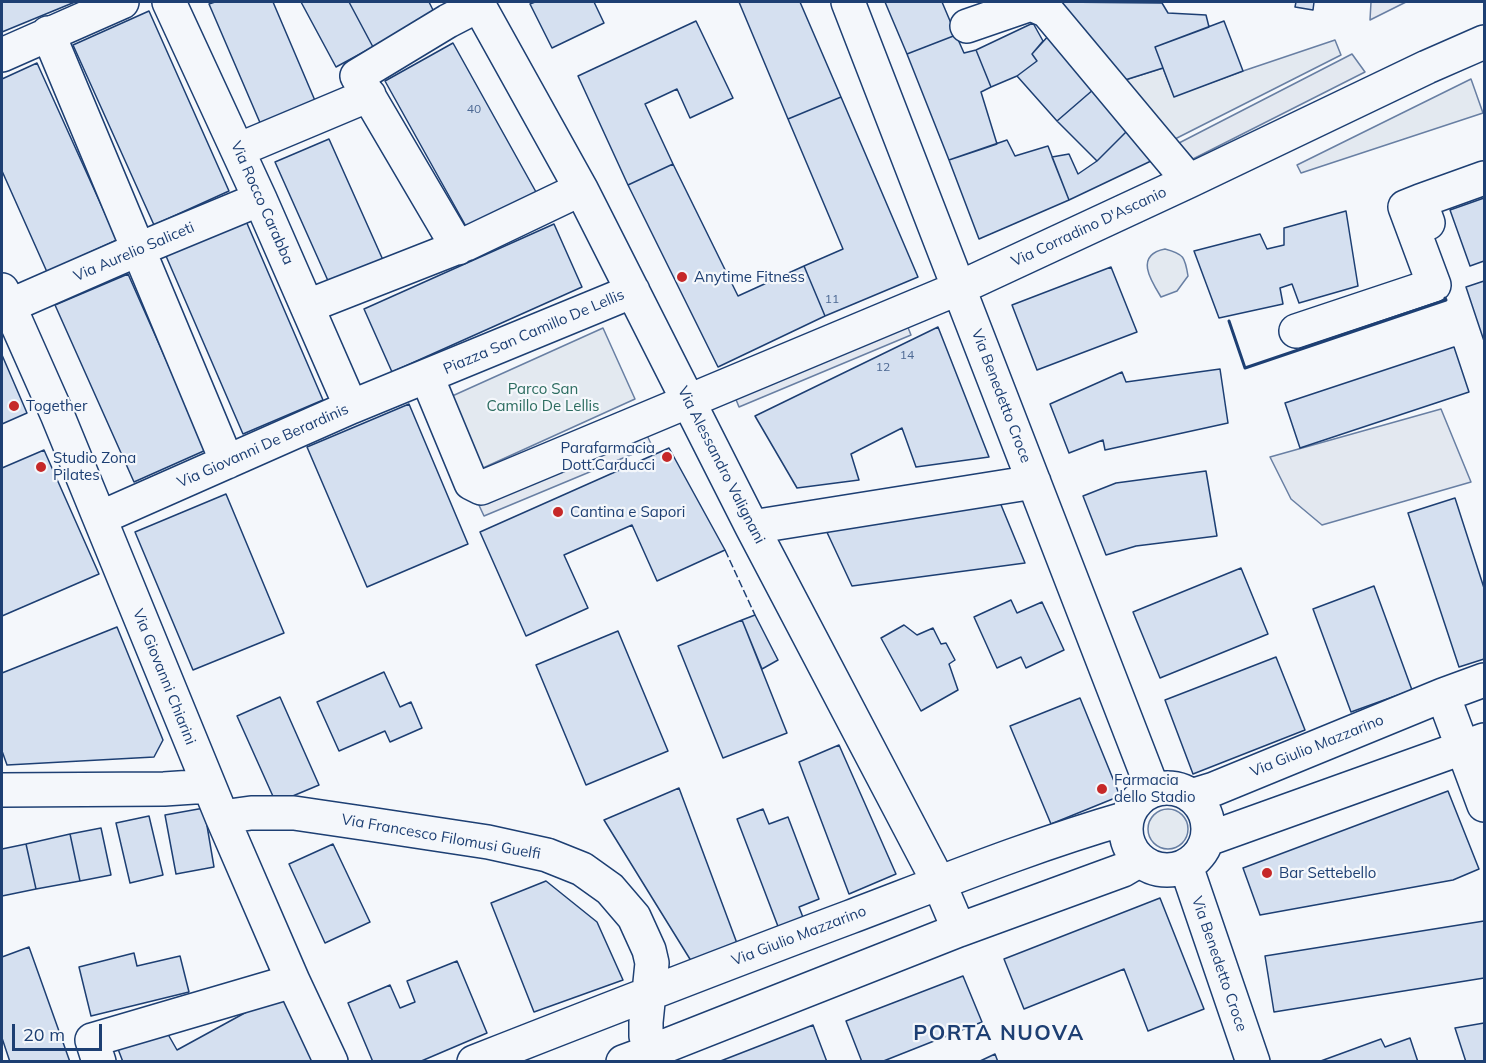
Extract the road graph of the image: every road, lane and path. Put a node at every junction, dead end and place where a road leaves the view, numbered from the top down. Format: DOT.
graph roads {
  1 [pos="122,2"];
  2 [pos="169,2"];
  3 [pos="848,2"];
  4 [pos="478,3"];
  5 [pos="968,26"];
  6 [pos="48,33"];
  7 [pos="1485,42"];
  8 [pos="2,55"];
  9 [pos="369,95"];
  10 [pos="238,150"];
  11 [pos="1485,178"];
  12 [pos="1190,181"];
  13 [pos="581,189"];
  14 [pos="260,199"];
  15 [pos="1420,201"];
  16 [pos="458,248"];
  17 [pos="137,250"];
  18 [pos="1452,287"];
  19 [pos="959,288"];
  20 [pos="633,291"];
  21 [pos="5,298"];
  22 [pos="308,306"];
  23 [pos="1296,331"];
  24 [pos="427,377"];
  25 [pos="688,400"];
  26 [pos="351,407"];
  27 [pos="227,462"];
  28 [pos="1034,482"];
  29 [pos="100,518"];
  30 [pos="752,526"];
  31 [pos="1485,680"];
  32 [pos="1443,695"];
  33 [pos="1474,744"];
  34 [pos="209,786"];
  35 [pos="2,790"];
  36 [pos="1153,790"];
  37 [pos="1191,796"];
  38 [pos="1485,805"];
  39 [pos="222,817"];
  40 [pos="1127,818"];
  41 [pos="1208,839"];
  42 [pos="1140,860"];
  43 [pos="1186,866"];
  44 [pos="939,883"];
  45 [pos="959,930"];
  46 [pos="293,981"];
  47 [pos="650,993"];
  48 [pos="642,1058"];
  49 [pos="99,1062"];
  50 [pos="331,1062"];
  51 [pos="474,1062"];
  52 [pos="1253,1062"];
  1 -- 6 [label="street"];
  2 -- 10 [label="street, Via Rocco Carabba"];
  3 -- 19 [label="street, Via Benedetto Croce"];
  4 -- 9 [label="street"];
  4 -- 13 [label="street, Via Alessandro Valignani"];
  5 -- 12 [label="street"];
  6 -- 8 [label="street"];
  6 -- 17 [label="street"];
  7 -- 12 [label="street, Via Corradino D'Ascanio"];
  9 -- 10 [label="street"];
  9 -- 16 [label="street"];
  10 -- 14 [label="street, Via Rocco Carabba"];
  11 -- 15 [label="street"];
  12 -- 19 [label="street, Via Corradino D'Ascanio"];
  13 -- 16 [label="street"];
  13 -- 20 [label="street, Via Alessandro Valignani"];
  14 -- 17 [label="street, Via Aurelio Saliceti"];
  14 -- 22 [label="street, Via Rocco Carabba"];
  15 -- 18 [label="street"];
  15 -- 23 [label="street"];
  16 -- 22 [label="street"];
  17 -- 21 [label="street, Via Aurelio Saliceti"];
  17 -- 27 [label="street"];
  19 -- 25 [label="street, Via Corradino D'Ascanio"];
  19 -- 28 [label="street, Via Benedetto Croce"];
  20 -- 24 [label="street, Piazza San Camillo De Lellis"];
  20 -- 25 [label="street, Via Alessandro Valignani"];
  21 -- 29 [label="street, Via Giovanni Chiarini"];
  22 -- 26 [label="street, Via Rocco Carabba"];
  24 -- 25 [label="street, Piazza San Camillo De Lellis"];
  24 -- 26 [label="street, Via Giovanni De Berardinis"];
  25 -- 30 [label="street, Via Alessandro Valignani"];
  26 -- 27 [label="street, Via Giovanni De Berardinis"];
  27 -- 29 [label="street, Via Giovanni De Berardinis"];
  28 -- 30 [label="street"];
  28 -- 36 [label="street, Via Benedetto Croce"];
  29 -- 34 [label="street, Via Giovanni Chiarini"];
  30 -- 44 [label="street, Via Alessandro Valignani"];
  31 -- 32 [label="street, Via Giulio Mazzarino"];
  32 -- 33 [label="street"];
  32 -- 37 [label="street, Via Giulio Mazzarino"];
  33 -- 38 [label="street"];
  33 -- 41 [label="street"];
  34 -- 35 [label="street"];
  34 -- 39 [label="street, Via Giovanni Chiarini"];
  36 -- 37 [label="street"];
  36 -- 40 [label="street"];
  37 -- 41 [label="street"];
  39 -- 46 [label="street, Via Giovanni Chiarini"];
  39 -- 47 [label="street, Via Francesco Filomusi Guelfi"];
  40 -- 42 [label="street"];
  40 -- 44 [label="street, Via Giulio Mazzarino"];
  41 -- 43 [label="street"];
  42 -- 43 [label="street"];
  42 -- 45 [label="street"];
  43 -- 52 [label="street, Via Benedetto Croce"];
  44 -- 45 [label="street, Via Alessandro Valignani"];
  44 -- 47 [label="street, Via Giulio Mazzarino"];
  45 -- 48 [label="street"];
  46 -- 49 [label="street"];
  46 -- 50 [label="street, Via Giovanni Chiarini"];
  47 -- 48 [label="street, Via Francesco Filomusi Guelfi"];
  47 -- 51 [label="street, Via Giulio Mazzarino"];
}
